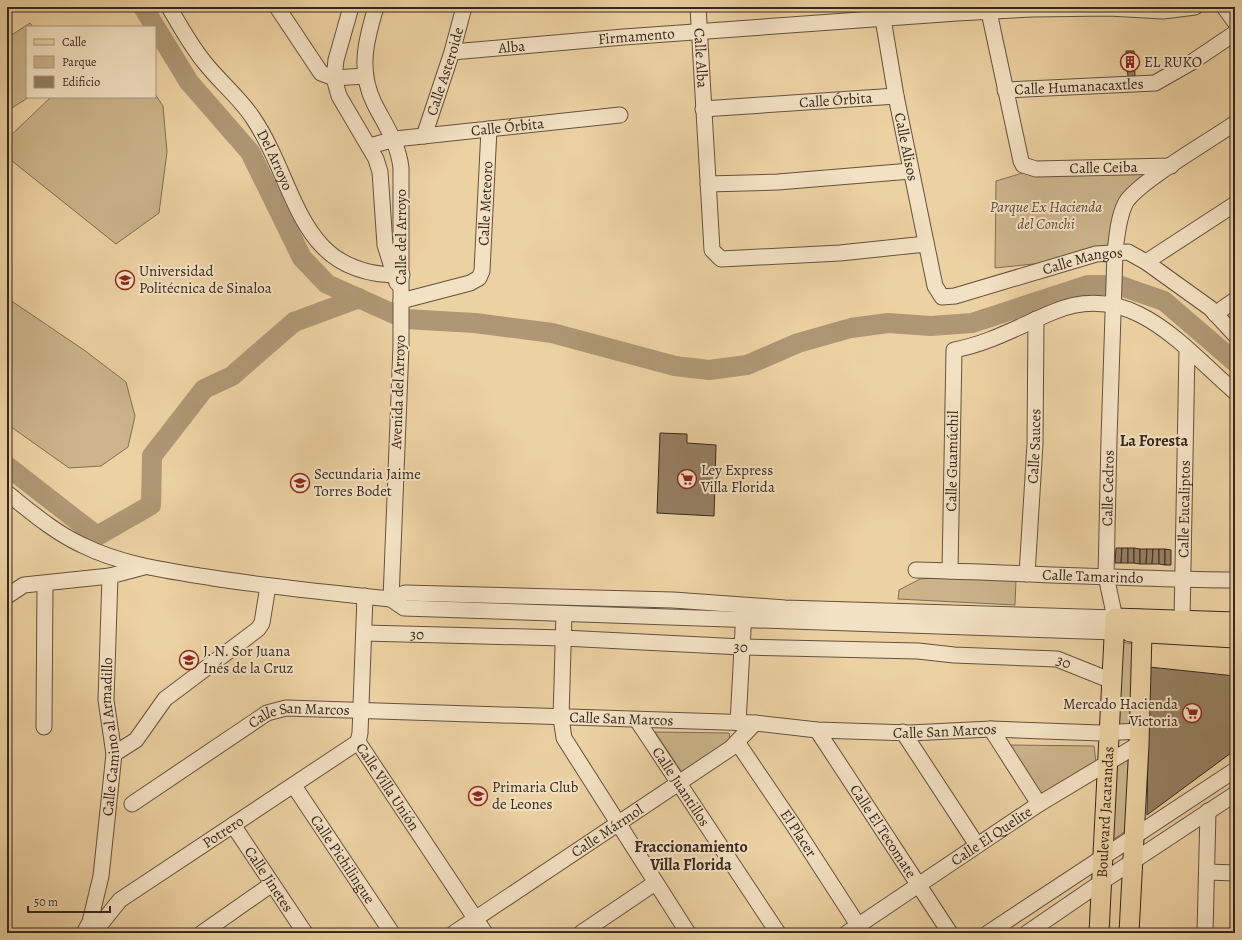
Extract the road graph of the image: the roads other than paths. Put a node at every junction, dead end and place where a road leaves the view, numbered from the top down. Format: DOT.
graph roads {
  1 [pos="168,7"];
  2 [pos="277,7"];
  3 [pos="351,7"];
  4 [pos="376,7"];
  5 [pos="464,7"];
  6 [pos="698,7"];
  7 [pos="1195,7"];
  8 [pos="1224,7"];
  9 [pos="1032,8"];
  10 [pos="1109,8"];
  11 [pos="956,10"];
  12 [pos="989,12"];
  13 [pos="881,13"];
  14 [pos="1235,22"];
  15 [pos="700,32"];
  16 [pos="1235,33"];
  17 [pos="572,41"];
  18 [pos="452,52"];
  19 [pos="365,76"];
  20 [pos="334,78"];
  21 [pos="1005,90"];
  22 [pos="896,96"];
  23 [pos="704,109"];
  24 [pos="620,115"];
  25 [pos="1235,123"];
  26 [pos="489,129"];
  27 [pos="424,136"];
  28 [pos="395,139"];
  29 [pos="370,146"];
  30 [pos="1171,166"];
  31 [pos="911,171"];
  32 [pos="708,184"];
  33 [pos="1235,204"];
  34 [pos="926,244"];
  35 [pos="1115,257"];
  36 [pos="1146,262"];
  37 [pos="398,275"];
  38 [pos="935,286"];
  39 [pos="401,300"];
  40 [pos="1235,300"];
  41 [pos="1114,301"];
  42 [pos="1215,314"];
  43 [pos="1036,319"];
  44 [pos="1235,335"];
  45 [pos="1187,349"];
  46 [pos="1235,392"];
  47 [pos="7,493"];
  48 [pos="147,566"];
  49 [pos="916,570"];
  50 [pos="950,571"];
  51 [pos="1028,574"];
  52 [pos="110,576"];
  53 [pos="1106,576"];
  54 [pos="1182,580"];
  55 [pos="1235,580"];
  56 [pos="45,584"];
  57 [pos="268,586"];
  58 [pos="7,596"];
  59 [pos="365,596"];
  60 [pos="391,599"];
  61 [pos="744,605"];
  62 [pos="564,614"];
  63 [pos="743,620"];
  64 [pos="1182,621"];
  65 [pos="1235,622"];
  66 [pos="1115,625"];
  67 [pos="1140,626"];
  68 [pos="364,633"];
  69 [pos="563,638"];
  70 [pos="1235,638"];
  71 [pos="742,647"];
  72 [pos="1112,681"];
  73 [pos="361,710"];
  74 [pos="560,718"];
  75 [pos="637,720"];
  76 [pos="738,724"];
  77 [pos="756,724"];
  78 [pos="44,727"];
  79 [pos="991,729"];
  80 [pos="817,730"];
  81 [pos="903,732"];
  82 [pos="1109,733"];
  83 [pos="1139,738"];
  84 [pos="358,742"];
  85 [pos="737,742"];
  86 [pos="114,754"];
  87 [pos="1106,764"];
  88 [pos="1235,770"];
  89 [pos="679,782"];
  90 [pos="294,786"];
  91 [pos="1235,794"];
  92 [pos="132,804"];
  93 [pos="1039,804"];
  94 [pos="1221,806"];
  95 [pos="617,822"];
  96 [pos="233,825"];
  97 [pos="1134,836"];
  98 [pos="977,846"];
  99 [pos="1104,855"];
  100 [pos="1133,861"];
  101 [pos="1207,872"];
  102 [pos="1235,873"];
  103 [pos="1103,881"];
  104 [pos="656,883"];
  105 [pos="272,884"];
  106 [pos="918,886"];
  107 [pos="476,918"];
  108 [pos="92,929"];
  109 [pos="852,929"];
  110 [pos="202,933"];
  111 [pos="305,933"];
  112 [pos="392,933"];
  113 [pos="454,933"];
  114 [pos="485,933"];
  115 [pos="581,933"];
  116 [pos="688,933"];
  117 [pos="778,933"];
  118 [pos="950,933"];
  119 [pos="988,933"];
  120 [pos="1027,933"];
  121 [pos="1099,933"];
  122 [pos="1129,933"];
  123 [pos="1205,933"];
  1 -- 37 [label="street, Del Arroyo"];
  2 -- 20 [label="street"];
  3 -- 20 [label="street, Calle del Arroyo"];
  4 -- 19 [label="street, Calle del Arroyo"];
  5 -- 18 [label="street, Calle Asteroide"];
  6 -- 15 [label="street, Calle Alba"];
  7 -- 10 [label="street, Firmamento"];
  8 -- 14 [label="street"];
  9 -- 10 [label="street, Firmamento"];
  9 -- 12 [label="street, Firmamento"];
  11 -- 12 [label="street, Firmamento"];
  11 -- 13 [label="street, Firmamento"];
  12 -- 21 [label="street"];
  13 -- 15 [label="street, Firmamento"];
  13 -- 22 [label="street, Calle Alisos"];
  15 -- 17 [label="street, Firmamento"];
  15 -- 23 [label="street, Calle Alba"];
  16 -- 21 [label="street, Calle Humanacaxtles"];
  17 -- 18 [label="street, Alba"];
  18 -- 27 [label="street, Calle Asteroide"];
  19 -- 20 [label="street"];
  19 -- 28 [label="street, Calle del Arroyo"];
  20 -- 29 [label="street, Calle del Arroyo"];
  21 -- 30 [label="street, Calle Ceiba"];
  22 -- 23 [label="street, Calle Órbita"];
  22 -- 31 [label="street, Calle Alisos"];
  23 -- 32 [label="street, Calle Alba"];
  24 -- 26 [label="street, Calle Órbita"];
  25 -- 30 [label="street, Calle Ceiba"];
  26 -- 27 [label="street, Calle Órbita"];
  26 -- 39 [label="street, Calle Meteoro"];
  27 -- 28 [label="street, Calle Órbita"];
  28 -- 29 [label="street"];
  28 -- 37 [label="street, Calle del Arroyo"];
  29 -- 37 [label="street, Calle del Arroyo"];
  30 -- 35 [label="street, Calle Ceiba"];
  31 -- 32 [label="street"];
  31 -- 34 [label="street, Calle Alisos"];
  32 -- 34 [label="street, Calle Alba"];
  33 -- 36 [label="street"];
  34 -- 38 [label="street, Calle Alisos"];
  35 -- 36 [label="street, Calle Mangos"];
  35 -- 38 [label="street, Calle Mangos"];
  35 -- 41 [label="street, Calle Cedros"];
  36 -- 42 [label="street, Calle Mangos"];
  37 -- 39 [label="street, Calle del Arroyo"];
  39 -- 60 [label="street, Avenida del Arroyo"];
  40 -- 42 [label="street"];
  41 -- 43 [label="street"];
  41 -- 45 [label="street"];
  41 -- 53 [label="street, Calle Cedros"];
  42 -- 44 [label="street, Calle Mangos"];
  43 -- 50 [label="street, Calle Guamúchil"];
  43 -- 51 [label="street, Calle Sauces"];
  45 -- 46 [label="street"];
  45 -- 54 [label="street, Calle Eucaliptos"];
  47 -- 48 [label="street"];
  48 -- 52 [label="street"];
  48 -- 57 [label="street"];
  49 -- 50 [label="street, Calle Tamarindo"];
  50 -- 51 [label="street, Calle Tamarindo"];
  51 -- 53 [label="street, Calle Tamarindo"];
  52 -- 56 [label="street"];
  52 -- 86 [label="street, Calle Camino al Armadillo"];
  53 -- 54 [label="street, Calle Tamarindo"];
  53 -- 66 [label="street, Calle Cedros"];
  54 -- 55 [label="street, Calle Tamarindo"];
  54 -- 64 [label="street, Calle Eucaliptos"];
  56 -- 58 [label="street"];
  56 -- 78 [label="street"];
  57 -- 59 [label="street"];
  57 -- 86 [label="street"];
  59 -- 60 [label="street"];
  59 -- 68 [label="street, Calle Villa Unión"];
  60 -- 61 [label="street"];
  60 -- 62 [label="street"];
  61 -- 63 [label="street"];
  61 -- 66 [label="street"];
  62 -- 63 [label="street"];
  62 -- 69 [label="street"];
  63 -- 66 [label="street"];
  63 -- 71 [label="street"];
  64 -- 65 [label="main road"];
  64 -- 67 [label="main road"];
  66 -- 67 [label="main road"];
  66 -- 72 [label="main road, Boulevard Jacarandas"];
  67 -- 70 [label="main road"];
  67 -- 83 [label="main road, Boulevard Jacarandas"];
  68 -- 69 [label="street, 30"];
  68 -- 73 [label="street, Calle Villa Unión"];
  69 -- 71 [label="street, 30"];
  69 -- 74 [label="street"];
  71 -- 72 [label="street, 30"];
  71 -- 76 [label="street"];
  72 -- 82 [label="main road, Boulevard Jacarandas"];
  73 -- 74 [label="street, Calle San Marcos"];
  73 -- 84 [label="street, Calle Villa Unión"];
  73 -- 92 [label="street, Calle San Marcos"];
  74 -- 75 [label="street, Calle San Marcos"];
  74 -- 95 [label="street"];
  75 -- 76 [label="street, Calle San Marcos"];
  75 -- 89 [label="street, Calle Juantillos"];
  76 -- 77 [label="street, Calle San Marcos"];
  77 -- 80 [label="street, Calle San Marcos"];
  77 -- 85 [label="street, Calle Mármol"];
  79 -- 81 [label="street, Calle San Marcos"];
  79 -- 82 [label="street, Calle San Marcos"];
  79 -- 93 [label="street"];
  80 -- 81 [label="street, Calle San Marcos"];
  80 -- 106 [label="street, Calle El Tecomate"];
  81 -- 98 [label="street"];
  82 -- 83 [label="street, Calle San Marcos"];
  82 -- 87 [label="main road, Boulevard Jacarandas"];
  83 -- 87 [label="street, Calle El Quelite"];
  83 -- 97 [label="main road, Boulevard Jacarandas"];
  84 -- 90 [label="street, Potrero"];
  84 -- 107 [label="street, Calle Villa Unión"];
  85 -- 89 [label="street, Calle Mármol"];
  85 -- 109 [label="street, El Placer"];
  86 -- 108 [label="street, Calle Camino al Armadillo"];
  87 -- 93 [label="street, Calle El Quelite"];
  87 -- 99 [label="main road, Boulevard Jacarandas"];
  88 -- 97 [label="street"];
  89 -- 95 [label="street, Calle Mármol"];
  89 -- 117 [label="street, Calle Juantillos"];
  90 -- 96 [label="street, Potrero"];
  90 -- 112 [label="street, Calle Pichilingue"];
  91 -- 94 [label="street"];
  93 -- 98 [label="street, Calle El Quelite"];
  94 -- 100 [label="street"];
  94 -- 101 [label="street"];
  95 -- 104 [label="street"];
  95 -- 107 [label="street, Calle Mármol"];
  96 -- 105 [label="street, Calle Jinetes"];
  96 -- 108 [label="street, Potrero"];
  97 -- 99 [label="street"];
  97 -- 100 [label="main road, Boulevard Jacarandas"];
  98 -- 106 [label="street, Calle El Quelite"];
  99 -- 103 [label="main road, Boulevard Jacarandas"];
  99 -- 119 [label="street"];
  100 -- 103 [label="street"];
  100 -- 122 [label="main road, Boulevard Jacarandas"];
  101 -- 102 [label="street"];
  101 -- 123 [label="street"];
  103 -- 120 [label="street"];
  103 -- 121 [label="main road, Boulevard Jacarandas"];
  104 -- 115 [label="street"];
  104 -- 116 [label="street"];
  105 -- 110 [label="street"];
  105 -- 111 [label="street, Calle Jinetes"];
  106 -- 109 [label="street, Calle El Quelite"];
  106 -- 118 [label="street, Calle El Tecomate"];
  107 -- 113 [label="street, Calle Mármol"];
  107 -- 114 [label="street, Calle Villa Unión"];
}
